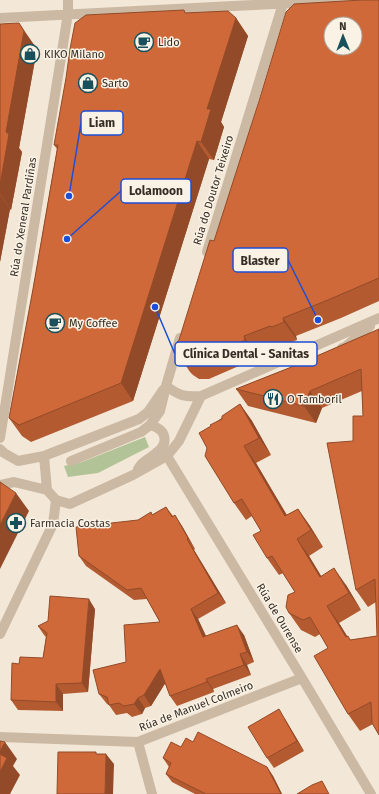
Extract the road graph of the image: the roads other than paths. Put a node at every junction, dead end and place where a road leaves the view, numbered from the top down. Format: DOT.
graph roads {
  1 [pos="68,0"];
  2 [pos="357,0"];
  3 [pos="283,2"];
  4 [pos="68,13"];
  5 [pos="0,18"];
  6 [pos="204,259"];
  7 [pos="378,319"];
  8 [pos="184,327"];
  9 [pos="331,353"];
  10 [pos="166,386"];
  11 [pos="201,396"];
  12 [pos="150,425"];
  13 [pos="0,438"];
  14 [pos="0,449"];
  15 [pos="44,456"];
  16 [pos="167,456"];
  17 [pos="71,461"];
  18 [pos="133,476"];
  19 [pos="0,484"];
  20 [pos="48,490"];
  21 [pos="56,500"];
  22 [pos="0,634"];
  23 [pos="302,678"];
  24 [pos="0,737"];
  25 [pos="138,742"];
  26 [pos="152,794"];
  27 [pos="371,794"];
  1 -- 4 [label="street, Rúa do Xeneral Pardiñas"];
  2 -- 3 [label="street"];
  3 -- 4 [label="street"];
  3 -- 6 [label="street, Rúa do Doutor Teixeiro"];
  4 -- 5 [label="street"];
  4 -- 13 [label="street, Rúa do Xeneral Pardiñas"];
  7 -- 9 [label="street"];
  7 -- 11 [label="street"];
  8 -- 10 [label="street"];
  10 -- 11 [label="street"];
  10 -- 12 [label="street"];
  10 -- 15 [label="street"];
  11 -- 16 [label="street"];
  12 -- 17 [label="street"];
  12 -- 18 [label="street"];
  14 -- 15 [label="street"];
  15 -- 20 [label="street"];
  16 -- 18 [label="street"];
  16 -- 23 [label="street, Rúa de Ourense"];
  18 -- 21 [label="street"];
  19 -- 20 [label="street"];
  20 -- 21 [label="street"];
  21 -- 22 [label="street"];
  23 -- 25 [label="street, Rúa de Manuel Colmeiro"];
  23 -- 27 [label="street, Rúa de Ourense"];
  24 -- 25 [label="street, Rúa de Manuel Colmeiro"];
  25 -- 26 [label="street"];
}
